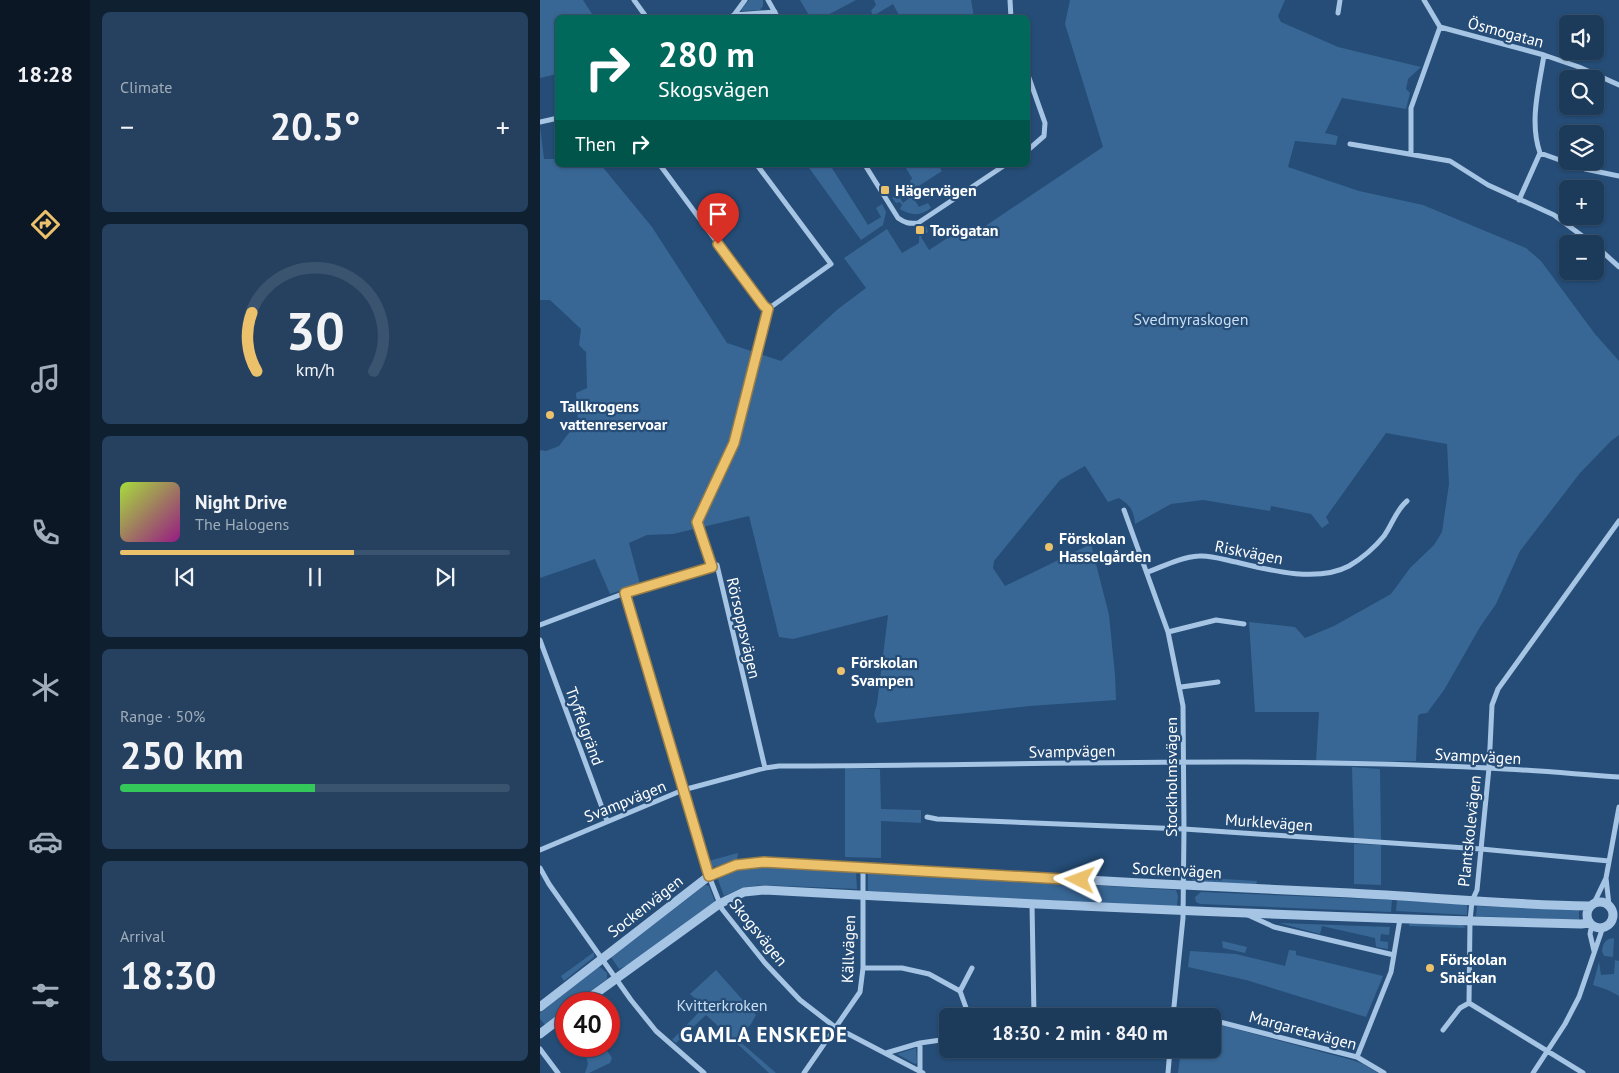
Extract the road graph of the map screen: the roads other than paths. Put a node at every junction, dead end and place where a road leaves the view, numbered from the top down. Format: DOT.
graph roads {
  1 [pos="634,0"];
  2 [pos="745,0"];
  3 [pos="768,0"];
  4 [pos="1010,0"];
  5 [pos="1340,0"];
  6 [pos="1424,0"];
  7 [pos="775,12"];
  8 [pos="1338,13"];
  9 [pos="646,15"];
  10 [pos="732,15"];
  11 [pos="742,15"];
  12 [pos="776,15"];
  13 [pos="1011,15"];
  14 [pos="1440,27"];
  15 [pos="1544,55"];
  16 [pos="1030,81"];
  17 [pos="1619,85"];
  18 [pos="555,119"];
  19 [pos="540,122"];
  20 [pos="1350,144"];
  21 [pos="1030,148"];
  22 [pos="1411,154"];
  23 [pos="1540,154"];
  24 [pos="661,167"];
  25 [pos="758,167"];
  26 [pos="866,167"];
  27 [pos="1002,167"];
  28 [pos="1619,176"];
  29 [pos="1519,200"];
  30 [pos="1581,235"];
  31 [pos="1604,254"];
  32 [pos="1619,267"];
  33 [pos="768,309"];
  34 [pos="1406,501"];
  35 [pos="1124,510"];
  36 [pos="1619,521"];
  37 [pos="712,567"];
  38 [pos="1148,572"];
  39 [pos="625,593"];
  40 [pos="1244,624"];
  41 [pos="540,625"];
  42 [pos="1168,632"];
  43 [pos="540,640"];
  44 [pos="1218,682"];
  45 [pos="1180,687"];
  46 [pos="1184,762"];
  47 [pos="765,768"];
  48 [pos="1489,768"];
  49 [pos="1619,777"];
  50 [pos="683,790"];
  51 [pos="1619,807"];
  52 [pos="927,817"];
  53 [pos="607,821"];
  54 [pos="1184,829"];
  55 [pos="1481,849"];
  56 [pos="540,850"];
  57 [pos="1609,861"];
  58 [pos="540,868"];
  59 [pos="863,868"];
  60 [pos="709,876"];
  61 [pos="1606,878"];
  62 [pos="1183,886"];
  63 [pos="862,895"];
  64 [pos="1472,902"];
  65 [pos="719,904"];
  66 [pos="1032,904"];
  67 [pos="1592,905"];
  68 [pos="1613,907"];
  69 [pos="1182,910"];
  70 [pos="1243,913"];
  71 [pos="1400,919"];
  72 [pos="1470,921"];
  73 [pos="1591,924"];
  74 [pos="1611,924"];
  75 [pos="1594,951"];
  76 [pos="1394,955"];
  77 [pos="602,958"];
  78 [pos="863,968"];
  79 [pos="972,968"];
  80 [pos="616,978"];
  81 [pos="960,991"];
  82 [pos="597,992"];
  83 [pos="1469,1003"];
  84 [pos="540,1007"];
  85 [pos="966,1008"];
  86 [pos="1033,1008"];
  87 [pos="1174,1008"];
  88 [pos="555,1022"];
  89 [pos="1221,1022"];
  90 [pos="835,1027"];
  91 [pos="1443,1030"];
  92 [pos="540,1034"];
  93 [pos="939,1040"];
  94 [pos="920,1043"];
  95 [pos="540,1050"];
  96 [pos="1548,1051"];
  97 [pos="886,1053"];
  98 [pos="1357,1057"];
  99 [pos="1169,1058"];
  100 [pos="922,1072"];
  101 [pos="558,1073"];
  102 [pos="704,1073"];
  103 [pos="804,1073"];
  104 [pos="1168,1073"];
  105 [pos="1384,1073"];
  106 [pos="1533,1073"];
  107 [pos="1583,1073"];
  1 -- 9 [label="street"];
  2 -- 10 [label="street"];
  3 -- 7 [label="street"];
  4 -- 13 [label="street"];
  5 -- 8 [label="street"];
  6 -- 14 [label="street"];
  7 -- 11 [label="street"];
  7 -- 12 [label="street"];
  14 -- 15 [label="street, Ösmogatan"];
  14 -- 22 [label="street"];
  15 -- 17 [label="street, Ösmogatan"];
  15 -- 23 [label="street"];
  16 -- 21 [label="street"];
  18 -- 19 [label="street"];
  20 -- 22 [label="street"];
  22 -- 29 [label="street"];
  23 -- 28 [label="street"];
  23 -- 29 [label="street"];
  24 -- 33 [label="street"];
  25 -- 33 [label="street"];
  26 -- 27 [label="street"];
  29 -- 30 [label="street"];
  31 -- 32 [label="street"];
  33 -- 37 [label="street, Rörsoppsvägen"];
  34 -- 38 [label="street, Riskvägen"];
  35 -- 38 [label="street, Stockholmsvägen"];
  36 -- 48 [label="street, Plantskolevägen"];
  37 -- 39 [label="street"];
  37 -- 47 [label="street, Rörsoppsvägen"];
  38 -- 42 [label="street, Stockholmsvägen"];
  39 -- 41 [label="street"];
  39 -- 50 [label="street, Skogsvägen"];
  40 -- 42 [label="street"];
  42 -- 45 [label="street, Stockholmsvägen"];
  43 -- 53 [label="street, Tryffelgränd"];
  44 -- 45 [label="street"];
  45 -- 46 [label="street, Stockholmsvägen"];
  46 -- 47 [label="street, Svampvägen"];
  46 -- 48 [label="street, Svampvägen"];
  46 -- 54 [label="street, Stockholmsvägen"];
  47 -- 50 [label="street, Svampvägen"];
  48 -- 49 [label="street, Svampvägen"];
  48 -- 55 [label="street, Plantskolevägen"];
  50 -- 53 [label="street, Svampvägen"];
  50 -- 60 [label="street, Skogsvägen"];
  51 -- 57 [label="street"];
  52 -- 54 [label="street, Murklevägen"];
  53 -- 56 [label="street, Svampvägen"];
  54 -- 55 [label="street, Murklevägen"];
  54 -- 62 [label="street, Stockholmsvägen"];
  55 -- 57 [label="street, Murklevägen"];
  55 -- 64 [label="street, Plantskolevägen"];
  57 -- 61 [label="street"];
  58 -- 77 [label="street"];
  59 -- 60 [label="street, Sockenvägen"];
  59 -- 62 [label="street, Sockenvägen"];
  59 -- 63 [label="street, Källvägen"];
  60 -- 65 [label="street, Skogsvägen"];
  60 -- 77 [label="street, Sockenvägen"];
  61 -- 67 [label="street"];
  61 -- 68 [label="street"];
  62 -- 64 [label="street, Sockenvägen"];
  62 -- 69 [label="street, Stockholmsvägen"];
  63 -- 65 [label="street"];
  63 -- 66 [label="street"];
  63 -- 78 [label="street, Källvägen"];
  64 -- 67 [label="street, Sockenvägen"];
  64 -- 72 [label="street, Plantskolevägen"];
  65 -- 80 [label="street"];
  65 -- 90 [label="street, Skogsvägen"];
  66 -- 69 [label="street"];
  66 -- 86 [label="street"];
  67 -- 68 [label="street, Sockenvägen"];
  67 -- 73 [label="street"];
  68 -- 74 [label="street"];
  69 -- 70 [label="street"];
  69 -- 87 [label="street, Stockholmsvägen"];
  70 -- 71 [label="street"];
  70 -- 76 [label="street"];
  71 -- 72 [label="street"];
  71 -- 76 [label="street"];
  72 -- 73 [label="street"];
  72 -- 83 [label="street, Plantskolevägen"];
  73 -- 74 [label="street"];
  73 -- 75 [label="street"];
  74 -- 75 [label="street"];
  75 -- 96 [label="street"];
  76 -- 98 [label="street"];
  77 -- 80 [label="street"];
  77 -- 84 [label="street, Sockenvägen"];
  78 -- 81 [label="street"];
  78 -- 90 [label="street, Källvägen"];
  79 -- 81 [label="street"];
  80 -- 82 [label="street"];
  80 -- 102 [label="street"];
  81 -- 85 [label="street"];
  83 -- 91 [label="street"];
  83 -- 96 [label="street"];
  88 -- 92 [label="street"];
  89 -- 98 [label="street, Margaretavägen"];
  90 -- 97 [label="street, Skogsvägen"];
  90 -- 103 [label="street, Källvägen"];
  93 -- 94 [label="street"];
  94 -- 97 [label="street"];
  94 -- 100 [label="street"];
  95 -- 101 [label="street"];
  96 -- 106 [label="street"];
  96 -- 107 [label="street"];
  97 -- 100 [label="street, Skogsvägen"];
  98 -- 105 [label="street, Margaretavägen"];
  99 -- 104 [label="street"];
}
